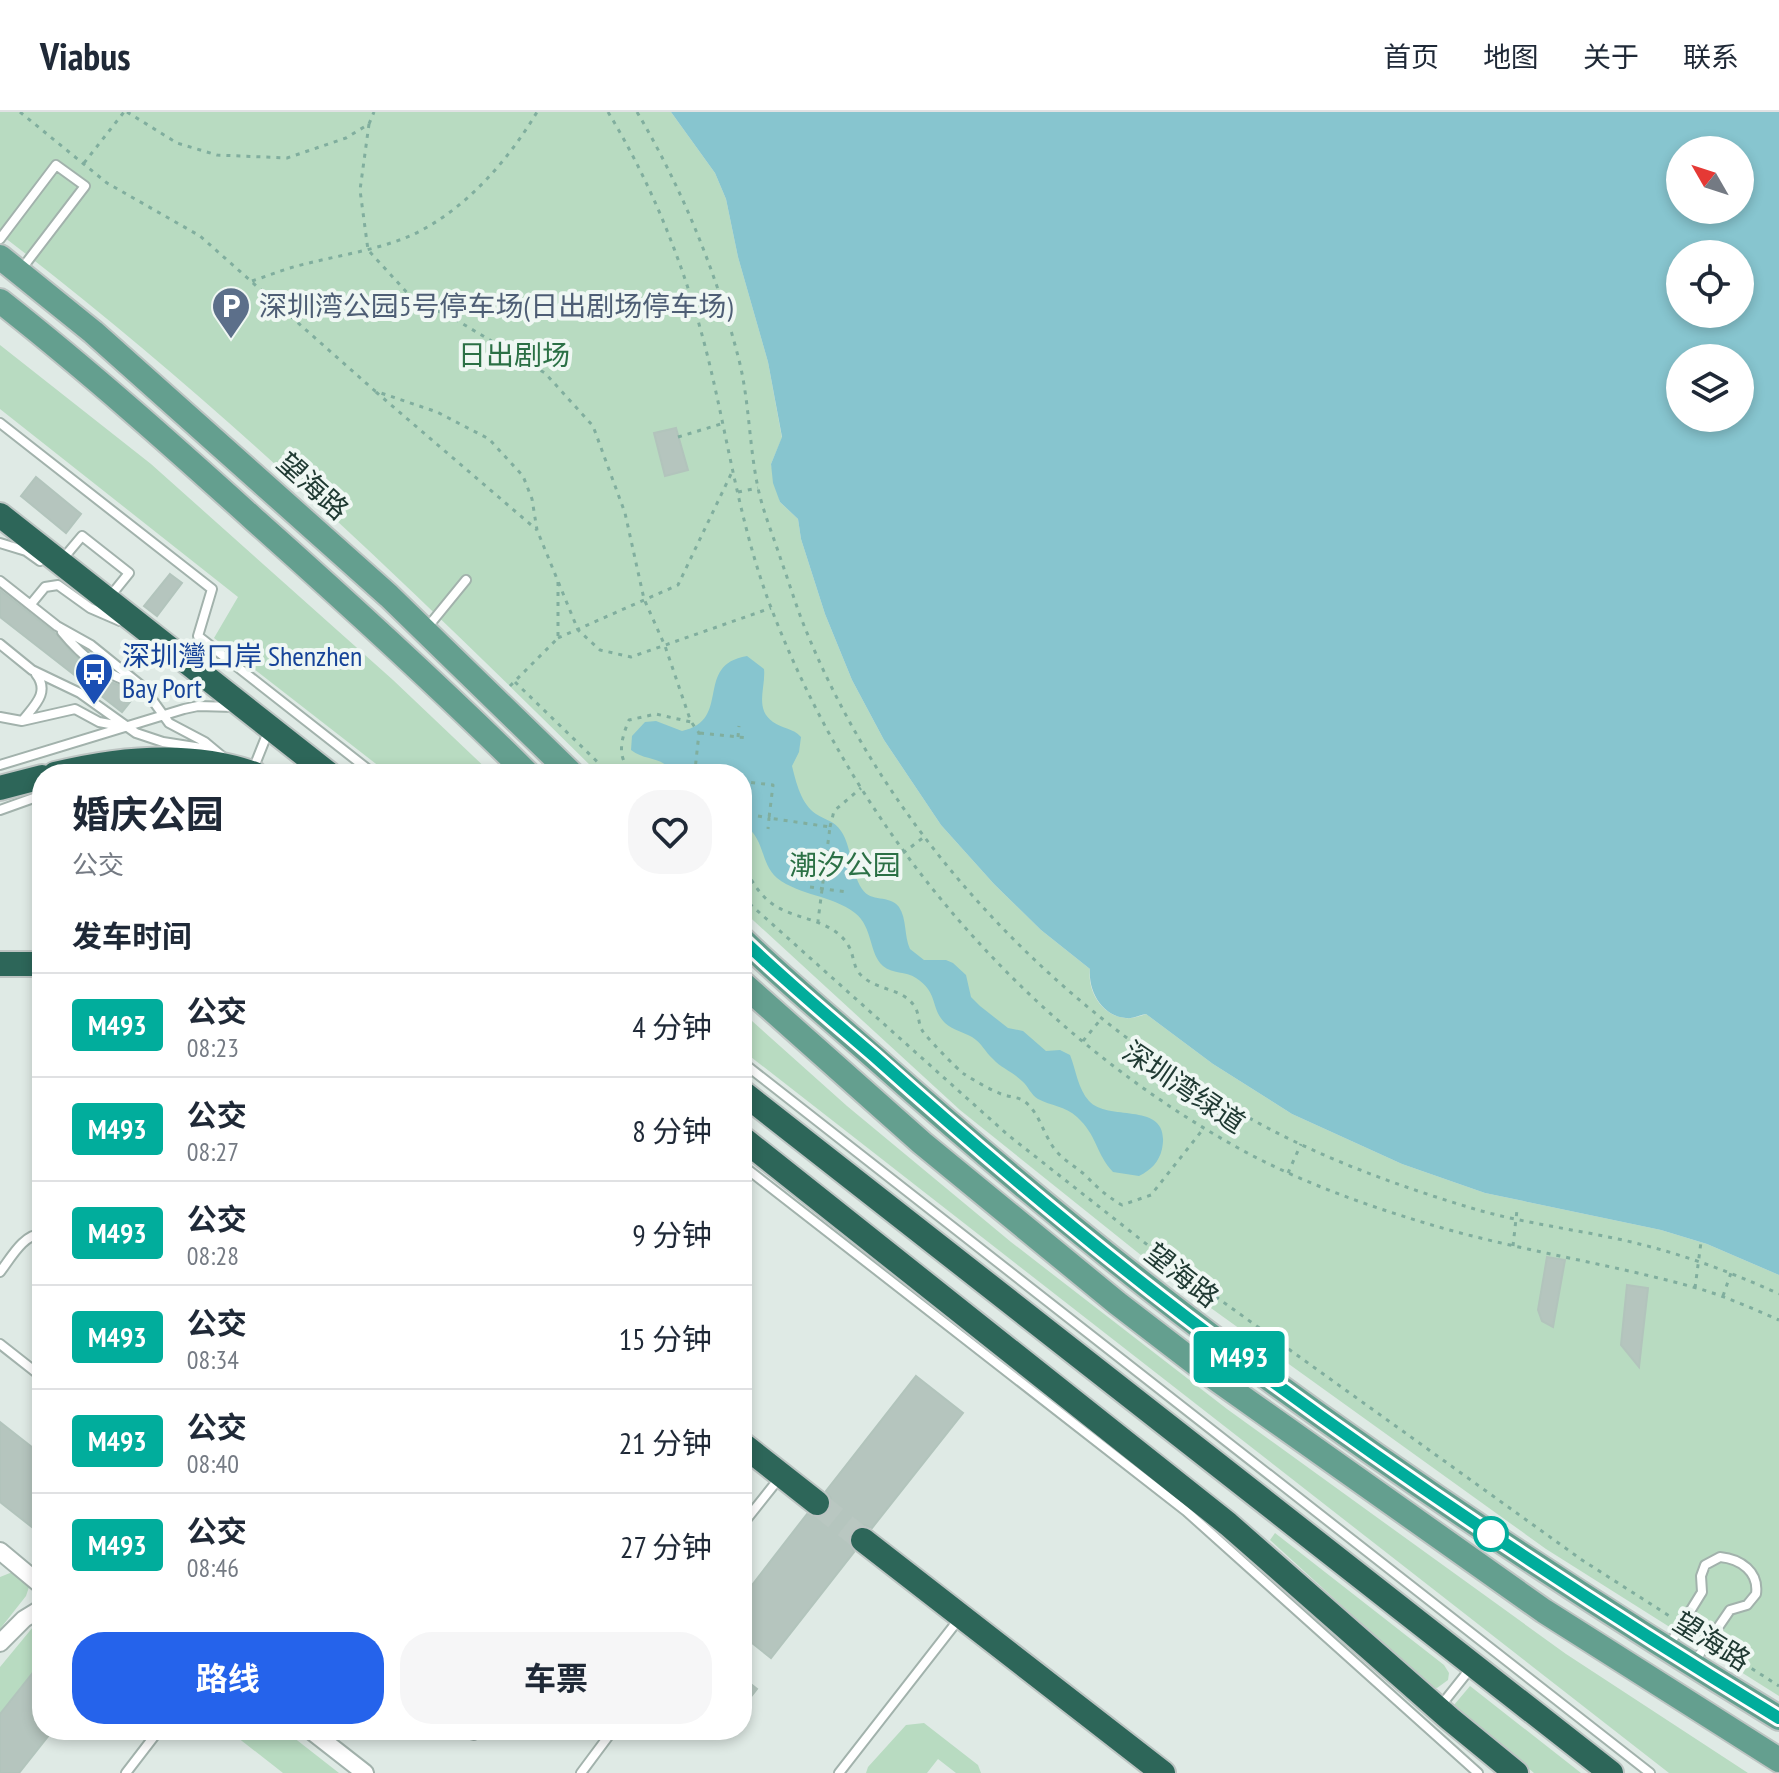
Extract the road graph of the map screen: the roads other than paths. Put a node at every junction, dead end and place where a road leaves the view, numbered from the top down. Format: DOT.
graph roads {
  1 [pos="0,239"];
  2 [pos="0,257"];
  3 [pos="19,272"];
  4 [pos="0,301"];
  5 [pos="0,423"];
  6 [pos="2,522"];
  7 [pos="62,571"];
  8 [pos="466,580"];
  9 [pos="0,581"];
  10 [pos="107,600"];
  11 [pos="31,604"];
  12 [pos="426,630"];
  13 [pos="147,631"];
  14 [pos="0,644"];
  15 [pos="32,670"];
  16 [pos="243,707"];
  17 [pos="164,716"];
  18 [pos="0,717"];
  19 [pos="22,721"];
  20 [pos="125,727"];
  21 [pos="269,728"];
  22 [pos="97,764"];
  23 [pos="213,764"];
  24 [pos="232,764"];
  25 [pos="235,764"];
  26 [pos="240,764"];
  27 [pos="316,764"];
  28 [pos="361,764"];
  29 [pos="517,764"];
  30 [pos="564,764"];
  31 [pos="0,765"];
  32 [pos="32,780"];
  33 [pos="0,788"];
  34 [pos="32,799"];
  35 [pos="0,810"];
  36 [pos="752,948"];
  37 [pos="0,964"];
  38 [pos="32,964"];
  39 [pos="752,992"];
  40 [pos="752,1070"];
  41 [pos="752,1100"];
  42 [pos="752,1146"];
  43 [pos="752,1173"];
  44 [pos="32,1235"];
  45 [pos="0,1272"];
  46 [pos="0,1344"];
  47 [pos="32,1369"];
  48 [pos="752,1452"];
  49 [pos="781,1475"];
  50 [pos="817,1503"];
  51 [pos="752,1512"];
  52 [pos="863,1540"];
  53 [pos="2,1557"];
  54 [pos="32,1579"];
  55 [pos="32,1614"];
  56 [pos="961,1616"];
  57 [pos="0,1643"];
  58 [pos="1351,1644"];
  59 [pos="1667,1649"];
  60 [pos="1473,1664"];
  61 [pos="1692,1665"];
  62 [pos="1438,1708"];
  63 [pos="1779,1718"];
  64 [pos="152,1740"];
  65 [pos="323,1740"];
  66 [pos="606,1740"];
  67 [pos="1779,1760"];
  68 [pos="129,1772"];
  69 [pos="365,1773"];
  70 [pos="581,1773"];
  71 [pos="839,1773"];
  72 [pos="1163,1773"];
  73 [pos="1478,1773"];
  74 [pos="1516,1773"];
  75 [pos="1611,1773"];
  76 [pos="1650,1773"];
  1 -- 3 [label="lane"];
  2 -- 3 [label="main road, 望海路"];
  3 -- 12 [label="main road, 望海路"];
  4 -- 29 [label="main road"];
  5 -- 28 [label="lane"];
  6 -- 7 [label="highway"];
  7 -- 10 [label="highway"];
  7 -- 10 [label="lane"];
  8 -- 12 [label="lane"];
  9 -- 11 [label="lane"];
  10 -- 13 [label="highway"];
  11 -- 13 [label="lane"];
  11 -- 17 [label="lane"];
  12 -- 30 [label="main road, 望海路"];
  13 -- 16 [label="highway"];
  14 -- 15 [label="lane"];
  15 -- 19 [label="lane"];
  15 -- 20 [label="lane"];
  16 -- 17 [label="lane"];
  16 -- 21 [label="highway"];
  17 -- 20 [label="lane"];
  17 -- 25 [label="lane"];
  18 -- 19 [label="lane"];
  19 -- 20 [label="lane"];
  20 -- 24 [label="lane"];
  20 -- 31 [label="lane"];
  21 -- 26 [label="lane"];
  21 -- 27 [label="highway"];
  22 -- 23 [label="highway"];
  32 -- 33 [label="highway"];
  34 -- 35 [label="lane"];
  36 -- 59 [label="main road, 望海路"];
  37 -- 38 [label="highway"];
  39 -- 67 [label="main road"];
  40 -- 76 [label="lane"];
  41 -- 60 [label="highway"];
  42 -- 58 [label="highway"];
  43 -- 58 [label="lane"];
  44 -- 45 [label="lane"];
  46 -- 47 [label="lane"];
  48 -- 49 [label="highway"];
  49 -- 50 [label="highway"];
  49 -- 51 [label="lane"];
  52 -- 56 [label="highway"];
  53 -- 54 [label="street"];
  55 -- 57 [label="street"];
  56 -- 71 [label="lane"];
  56 -- 72 [label="highway"];
  58 -- 62 [label="highway"];
  58 -- 73 [label="lane"];
  59 -- 61 [label="main road, 望海路"];
  59 -- 61 [label="lane"];
  60 -- 62 [label="lane"];
  60 -- 75 [label="highway"];
  61 -- 63 [label="main road, 望海路"];
  62 -- 74 [label="highway"];
  64 -- 68 [label="lane"];
  65 -- 69 [label="street"];
  66 -- 70 [label="lane"];
}
